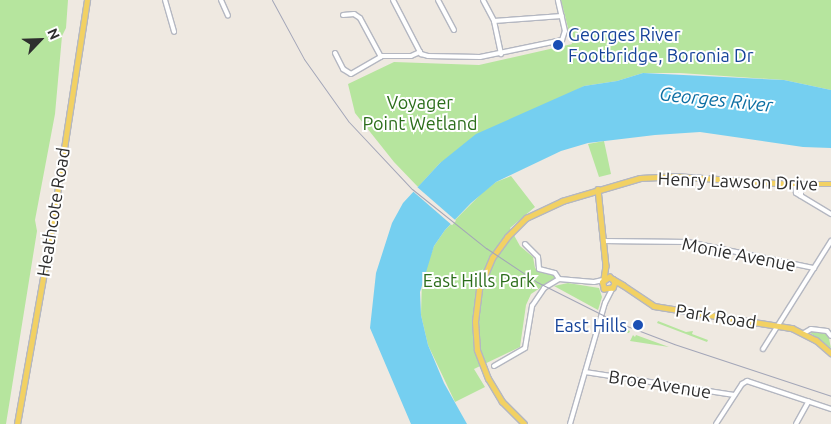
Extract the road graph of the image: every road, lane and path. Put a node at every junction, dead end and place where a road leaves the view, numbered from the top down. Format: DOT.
graph roads {
  1 [pos="87,0"];
  2 [pos="166,0"];
  3 [pos="221,0"];
  4 [pos="393,0"];
  5 [pos="438,0"];
  6 [pos="483,0"];
  7 [pos="558,0"];
  8 [pos="343,15"];
  9 [pos="228,16"];
  10 [pos="562,16"];
  11 [pos="494,21"];
  12 [pos="454,30"];
  13 [pos="174,32"];
  14 [pos="420,52"];
  15 [pos="335,53"];
  16 [pos="501,54"];
  17 [pos="381,57"];
  18 [pos="798,184"];
  19 [pos="831,184"];
  20 [pos="598,189"];
  21 [pos="831,214"];
  22 [pos="603,241"];
  23 [pos="831,241"];
  24 [pos="525,244"];
  25 [pos="606,266"];
  26 [pos="814,268"];
  27 [pos="559,279"];
  28 [pos="603,279"];
  29 [pos="612,279"];
  30 [pos="594,282"];
  31 [pos="604,288"];
  32 [pos="613,288"];
  33 [pos="632,292"];
  34 [pos="606,303"];
  35 [pos="779,326"];
  36 [pos="804,333"];
  37 [pos="831,336"];
  38 [pos="763,349"];
  39 [pos="831,354"];
  40 [pos="494,366"];
  41 [pos="585,372"];
  42 [pos="734,395"];
  43 [pos="809,402"];
  44 [pos="831,409"];
  45 [pos="17,424"];
  46 [pos="524,424"];
  47 [pos="570,424"];
  48 [pos="716,424"];
  49 [pos="796,424"];
  1 -- 45 [label="main road, Heathcote Road"];
  2 -- 13 [label="street"];
  3 -- 9 [label="street"];
  4 -- 14 [label="street"];
  5 -- 12 [label="street"];
  6 -- 11 [label="street"];
  7 -- 10 [label="street"];
  8 -- 17 [label="street"];
  10 -- 11 [label="street"];
  10 -- 16 [label="street"];
  11 -- 16 [label="street"];
  14 -- 16 [label="street"];
  14 -- 17 [label="street"];
  15 -- 17 [label="street"];
  18 -- 19 [label="main road, Henry Lawson Drive"];
  18 -- 20 [label="main road, Henry Lawson Drive"];
  18 -- 21 [label="street"];
  20 -- 22 [label="main road"];
  20 -- 46 [label="main road, Henry Lawson Drive"];
  22 -- 25 [label="main road"];
  22 -- 26 [label="street, Monie Avenue"];
  23 -- 26 [label="street"];
  24 -- 27 [label="street"];
  25 -- 28 [label="main road"];
  25 -- 29 [label="main road"];
  26 -- 35 [label="street"];
  27 -- 30 [label="street"];
  27 -- 40 [label="street"];
  28 -- 29 [label="main road"];
  28 -- 30 [label="street"];
  28 -- 31 [label="main road"];
  29 -- 32 [label="main road"];
  29 -- 33 [label="main road, Park Road"];
  30 -- 31 [label="street"];
  31 -- 32 [label="main road, Park Road"];
  31 -- 34 [label="street"];
  32 -- 33 [label="main road, Park Road"];
  32 -- 34 [label="street"];
  33 -- 35 [label="main road, Park Road"];
  34 -- 41 [label="street"];
  35 -- 36 [label="main road, Park Road"];
  35 -- 38 [label="street"];
  36 -- 37 [label="street, Park Road"];
  36 -- 39 [label="main road, Park Road"];
  41 -- 42 [label="street, Broe Avenue"];
  41 -- 47 [label="street"];
  42 -- 43 [label="street"];
  42 -- 48 [label="street"];
  43 -- 44 [label="street"];
  43 -- 49 [label="street"];
}
